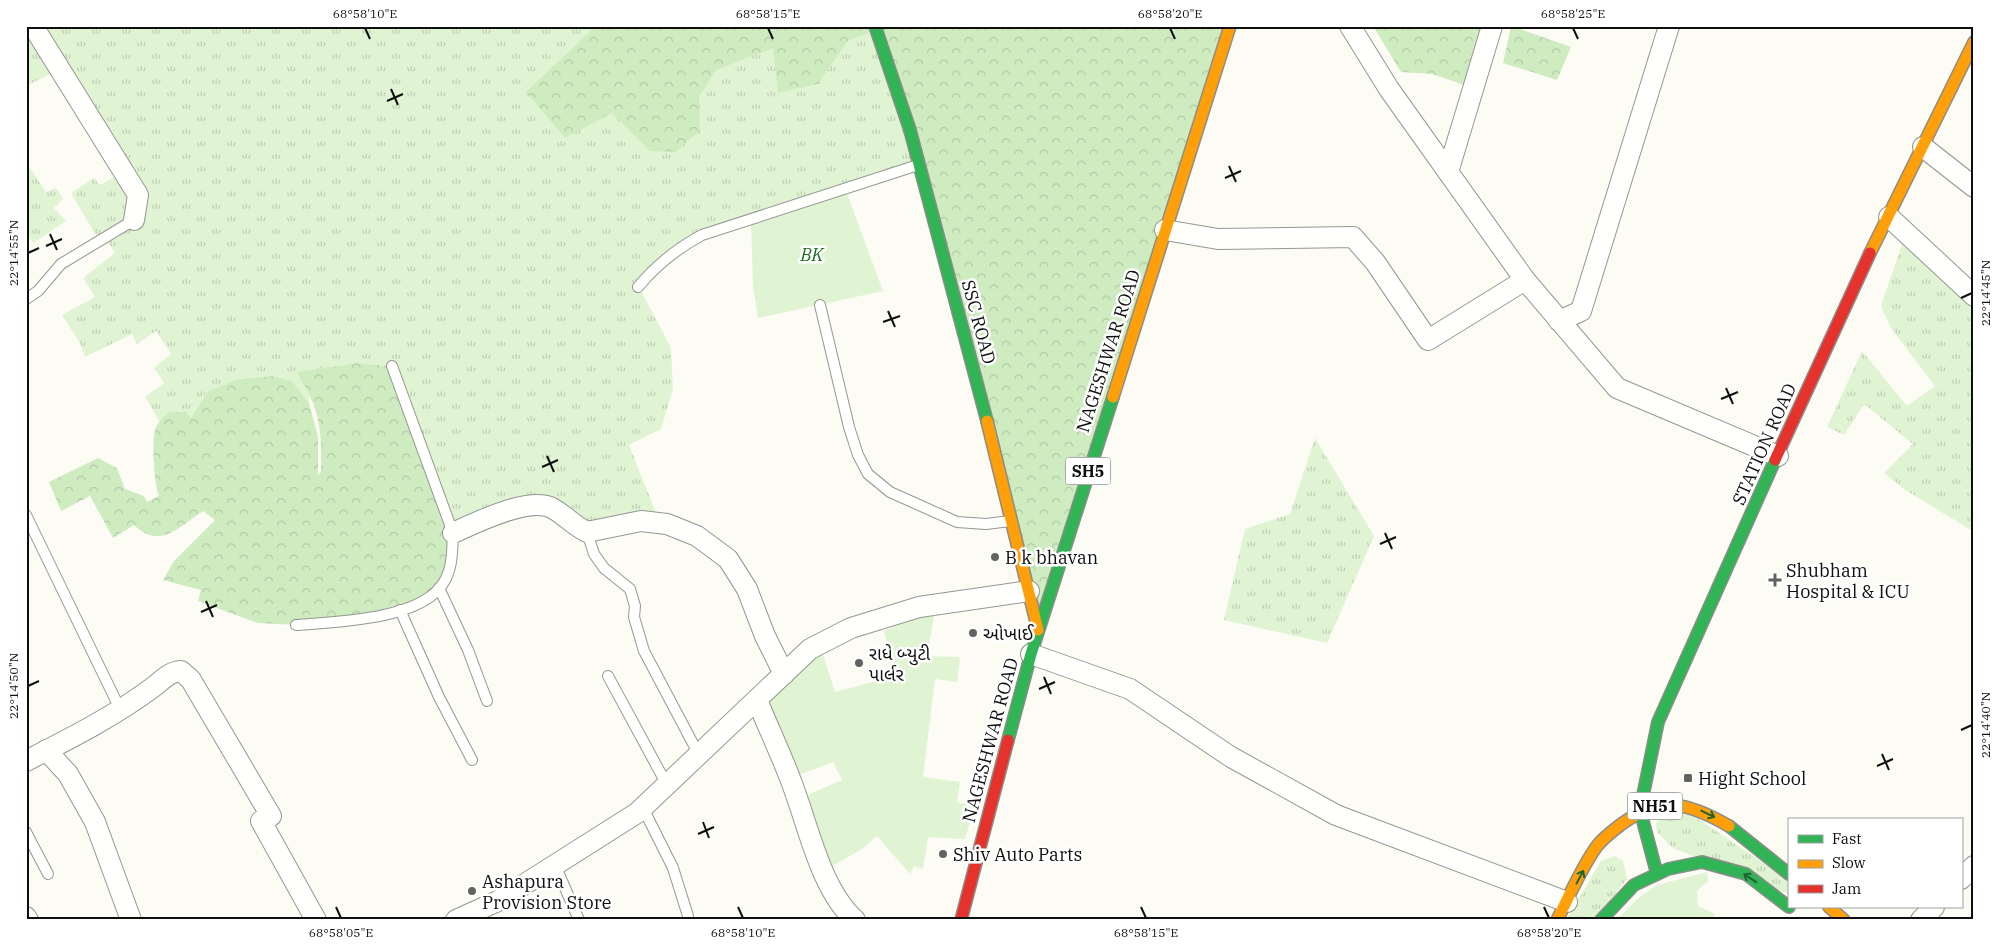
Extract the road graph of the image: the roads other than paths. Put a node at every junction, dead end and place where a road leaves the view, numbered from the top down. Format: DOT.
graph roads {
  1 [pos="33,26"];
  2 [pos="875,26"];
  3 [pos="1230,26"];
  4 [pos="1350,26"];
  5 [pos="1492,26"];
  6 [pos="1670,26"];
  7 [pos="1974,42"];
  8 [pos="1968,71"];
  9 [pos="1922,147"];
  10 [pos="919,164"];
  11 [pos="1448,172"];
  12 [pos="1974,187"];
  13 [pos="1888,217"];
  14 [pos="134,220"];
  15 [pos="1165,230"];
  16 [pos="1525,280"];
  17 [pos="638,287"];
  18 [pos="1974,296"];
  19 [pos="26,299"];
  20 [pos="820,305"];
  21 [pos="1559,321"];
  22 [pos="392,366"];
  23 [pos="1778,456"];
  24 [pos="26,515"];
  25 [pos="1012,521"];
  26 [pos="587,532"];
  27 [pos="452,533"];
  28 [pos="438,588"];
  29 [pos="1029,591"];
  30 [pos="400,610"];
  31 [pos="296,625"];
  32 [pos="1038,630"];
  33 [pos="1031,654"];
  34 [pos="784,674"];
  35 [pos="608,676"];
  36 [pos="757,700"];
  37 [pos="487,701"];
  38 [pos="120,709"];
  39 [pos="46,750"];
  40 [pos="699,755"];
  41 [pos="472,760"];
  42 [pos="26,761"];
  43 [pos="668,785"];
  44 [pos="643,808"];
  45 [pos="1640,810"];
  46 [pos="26,832"];
  47 [pos="555,865"];
  48 [pos="1974,866"];
  49 [pos="1788,873"];
  50 [pos="48,874"];
  51 [pos="1657,874"];
  52 [pos="1962,878"];
  53 [pos="1567,902"];
  54 [pos="1788,906"];
  55 [pos="1790,908"];
  56 [pos="1830,908"];
  57 [pos="1933,908"];
  58 [pos="688,916"];
  59 [pos="1800,916"];
  60 [pos="1608,918"];
  61 [pos="131,920"];
  62 [pos="316,920"];
  63 [pos="456,920"];
  64 [pos="579,920"];
  65 [pos="855,920"];
  66 [pos="962,920"];
  67 [pos="1557,920"];
  68 [pos="1844,920"];
  69 [pos="1921,920"];
  1 -- 14 [label="street"];
  2 -- 10 [label="main road, SSC ROAD"];
  3 -- 15 [label="main road, NAGESHWAR ROAD / SH5"];
  4 -- 11 [label="street"];
  5 -- 11 [label="street"];
  6 -- 21 [label="street"];
  7 -- 8 [label="main road, STATION ROAD"];
  8 -- 9 [label="main road, STATION ROAD"];
  9 -- 12 [label="street"];
  9 -- 13 [label="main road, STATION ROAD"];
  10 -- 17 [label="lane"];
  10 -- 25 [label="main road, SSC ROAD"];
  11 -- 16 [label="street"];
  13 -- 18 [label="street"];
  13 -- 23 [label="main road, STATION ROAD"];
  14 -- 19 [label="lane"];
  15 -- 16 [label="street"];
  15 -- 32 [label="main road, NAGESHWAR ROAD / SH5"];
  16 -- 21 [label="street"];
  20 -- 25 [label="lane"];
  21 -- 23 [label="street"];
  22 -- 27 [label="lane"];
  23 -- 45 [label="main road, STATION ROAD"];
  24 -- 38 [label="lane"];
  25 -- 29 [label="main road, SSC ROAD"];
  26 -- 27 [label="street"];
  26 -- 34 [label="street"];
  26 -- 40 [label="lane"];
  27 -- 28 [label="lane"];
  28 -- 30 [label="lane"];
  28 -- 37 [label="lane"];
  29 -- 32 [label="main road, SSC ROAD"];
  29 -- 34 [label="street"];
  30 -- 31 [label="lane"];
  30 -- 41 [label="lane"];
  32 -- 33 [label="main road, NAGESHWAR ROAD / SH5"];
  33 -- 53 [label="street"];
  33 -- 66 [label="main road, NAGESHWAR ROAD / SH5"];
  34 -- 36 [label="street"];
  35 -- 43 [label="lane"];
  36 -- 40 [label="street"];
  36 -- 65 [label="street"];
  38 -- 39 [label="street"];
  38 -- 62 [label="street"];
  39 -- 42 [label="street"];
  39 -- 61 [label="street"];
  40 -- 43 [label="street"];
  43 -- 44 [label="street"];
  44 -- 47 [label="street"];
  44 -- 58 [label="lane"];
  45 -- 49 [label="main road, NH51, one-way"];
  45 -- 51 [label="main road, STATION ROAD"];
  53 -- 45 [label="main road, NH51, one-way"];
  46 -- 50 [label="lane"];
  47 -- 63 [label="street"];
  47 -- 64 [label="lane"];
  48 -- 52 [label="street"];
  54 -- 51 [label="main road, one-way"];
  51 -- 60 [label="main road"];
  53 -- 67 [label="main road, NH51"];
  55 -- 59 [label="main road"];
  56 -- 68 [label="main road"];
  57 -- 69 [label="street"];
}
